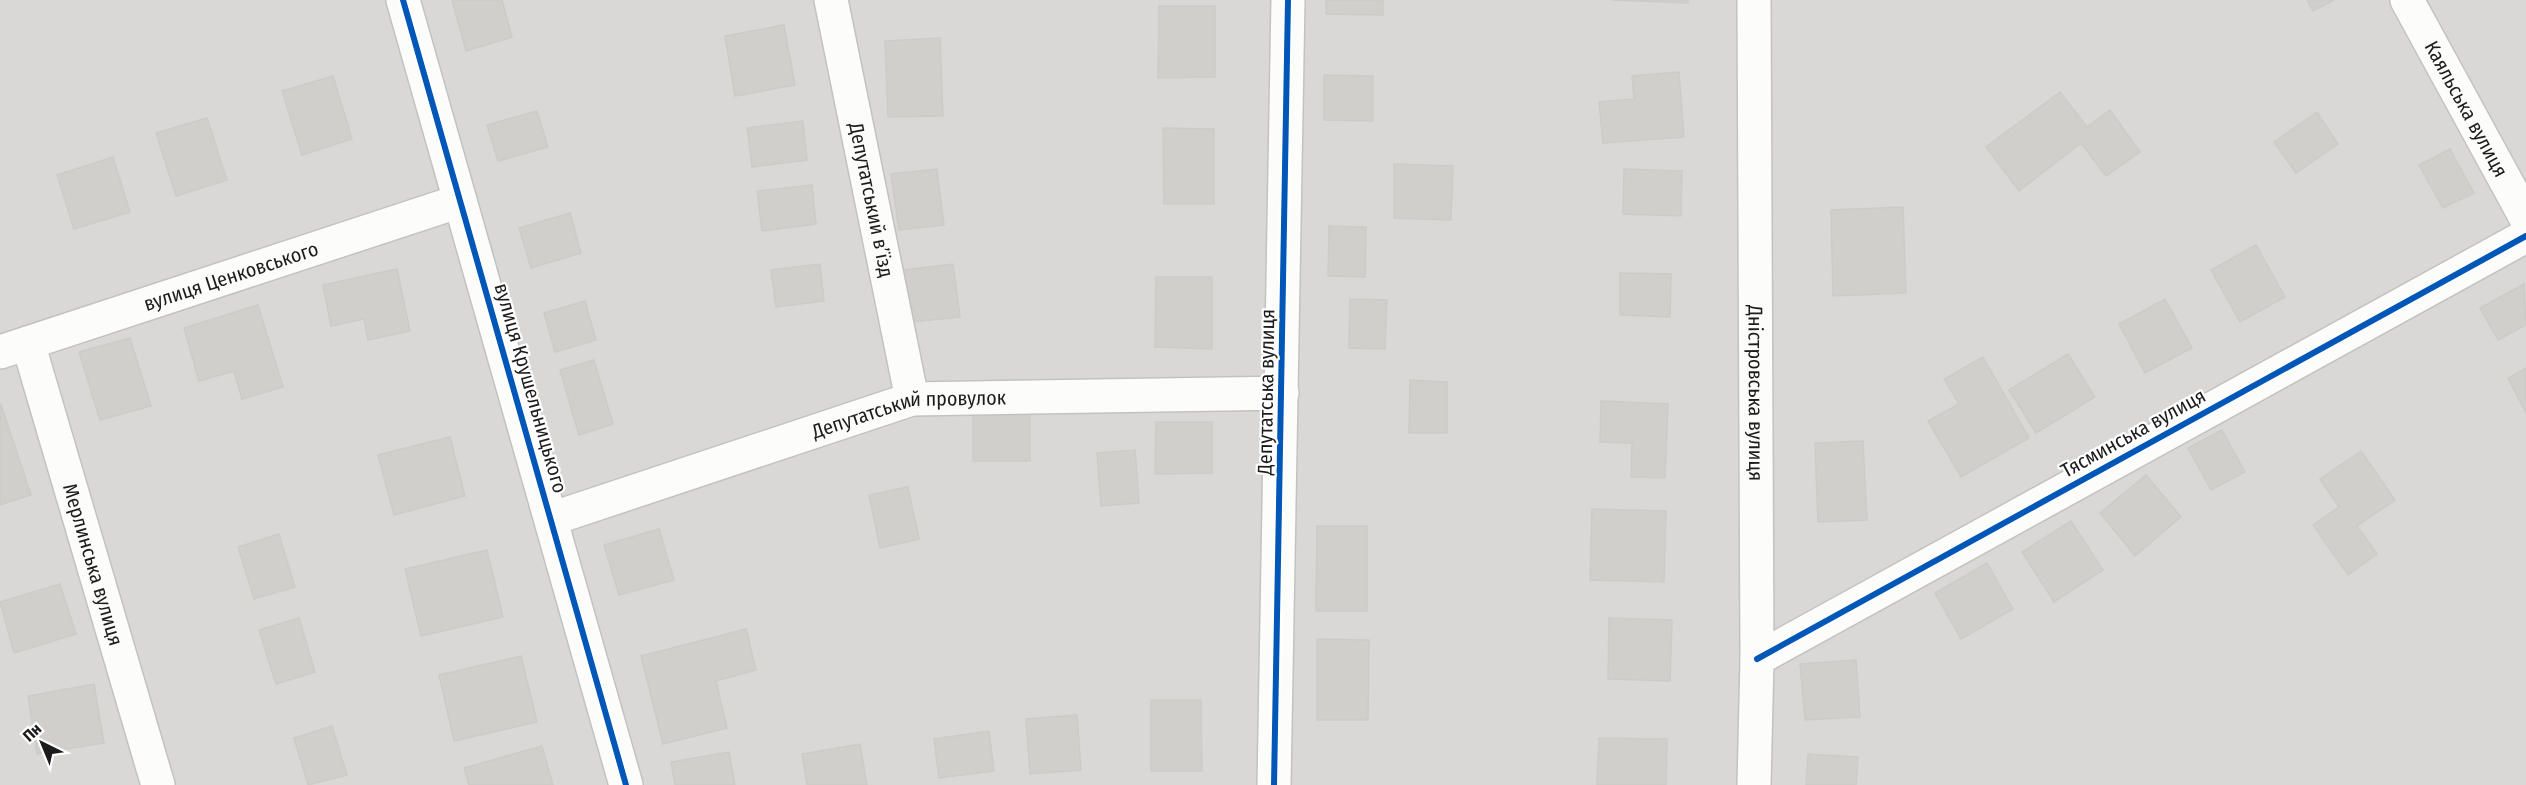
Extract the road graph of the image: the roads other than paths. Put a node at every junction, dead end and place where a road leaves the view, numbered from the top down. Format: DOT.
graph roads {
  1 [pos="403,0"];
  2 [pos="831,0"];
  3 [pos="1288,0"];
  4 [pos="1754,0"];
  5 [pos="2407,0"];
  6 [pos="460,201"];
  7 [pos="2526,218"];
  8 [pos="2526,236"];
  9 [pos="14,347"];
  10 [pos="1282,393"];
  11 [pos="912,399"];
  12 [pos="551,519"];
  13 [pos="1757,659"];
  14 [pos="158,785"];
  15 [pos="626,785"];
  16 [pos="1274,785"];
  17 [pos="1754,785"];
  1 -- 6 [label="street, вулиця Крушельницького"];
  2 -- 11 [label="street, Депутатський в’їзд"];
  3 -- 10 [label="street, Депутатська вулиця"];
  4 -- 13 [label="street, Дністровська вулиця"];
  5 -- 7 [label="street, Каяльська вулиця"];
  6 -- 9 [label="street, вулиця Ценковського"];
  6 -- 12 [label="street, вулиця Крушельницького"];
  8 -- 13 [label="street, Тясминська вулиця"];
  9 -- 14 [label="street, Мерлинська вулиця"];
  10 -- 11 [label="street, Депутатський провулок"];
  10 -- 16 [label="street, Депутатська вулиця"];
  11 -- 12 [label="street, Депутатський провулок"];
  12 -- 15 [label="street, вулиця Крушельницького"];
  13 -- 17 [label="street, Дністровська вулиця"];
}
